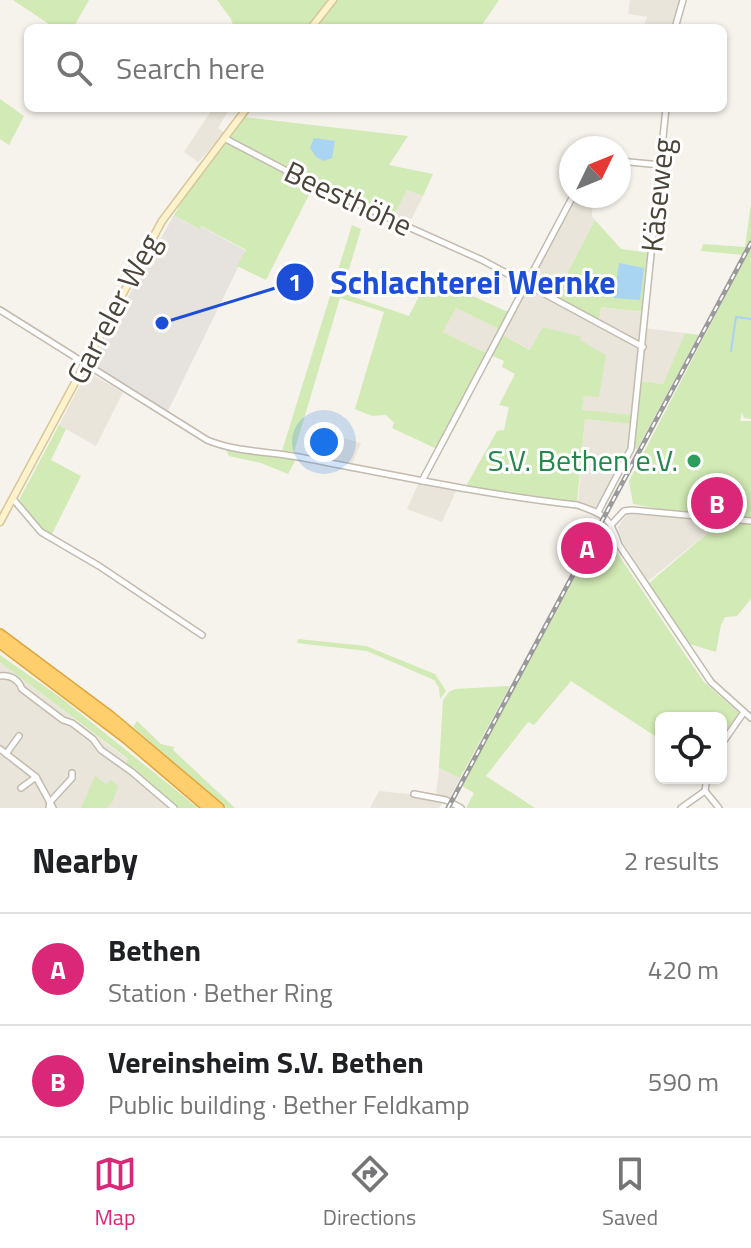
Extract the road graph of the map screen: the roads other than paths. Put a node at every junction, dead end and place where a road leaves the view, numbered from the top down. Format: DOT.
graph roads {
  1 [pos="333,0"];
  2 [pos="683,0"];
  3 [pos="314,24"];
  4 [pos="676,24"];
  5 [pos="244,112"];
  6 [pos="666,112"];
  7 [pos="224,138"];
  8 [pos="631,162"];
  9 [pos="661,165"];
  10 [pos="567,208"];
  11 [pos="527,284"];
  12 [pos="0,310"];
  13 [pos="643,347"];
  14 [pos="86,363"];
  15 [pos="422,481"];
  16 [pos="13,499"];
  17 [pos="598,512"];
  18 [pos="751,521"];
  19 [pos="0,522"];
  20 [pos="612,524"];
  21 [pos="0,634"];
  22 [pos="202,635"];
  23 [pos="0,643"];
  24 [pos="0,676"];
  25 [pos="744,712"];
  26 [pos="751,718"];
  27 [pos="19,736"];
  28 [pos="727,736"];
  29 [pos="0,749"];
  30 [pos="6,754"];
  31 [pos="72,773"];
  32 [pos="36,777"];
  33 [pos="706,784"];
  34 [pos="21,788"];
  35 [pos="705,791"];
  36 [pos="414,794"];
  37 [pos="446,800"];
  38 [pos="51,806"];
  39 [pos="174,808"];
  40 [pos="208,808"];
  41 [pos="219,808"];
  42 [pos="442,808"];
  43 [pos="461,808"];
  44 [pos="681,808"];
  45 [pos="719,808"];
  1 -- 3 [label="street"];
  2 -- 4 [label="street"];
  5 -- 7 [label="street, Garreler Weg"];
  6 -- 9 [label="street, Käseweg"];
  7 -- 11 [label="street, Beesthöhe"];
  7 -- 14 [label="street, Garreler Weg"];
  8 -- 9 [label="street"];
  9 -- 13 [label="street, Käseweg"];
  10 -- 11 [label="street"];
  11 -- 13 [label="street, Beesthöhe"];
  11 -- 15 [label="street"];
  12 -- 14 [label="street"];
  13 -- 17 [label="street, Käseweg"];
  14 -- 15 [label="street"];
  14 -- 16 [label="street, Garreler Weg"];
  15 -- 17 [label="street"];
  16 -- 19 [label="street, Garreler Weg"];
  16 -- 22 [label="street"];
  17 -- 20 [label="street"];
  18 -- 20 [label="street"];
  20 -- 25 [label="street"];
  21 -- 41 [label="highway"];
  23 -- 40 [label="highway"];
  24 -- 39 [label="street"];
  25 -- 26 [label="street"];
  25 -- 28 [label="street"];
  27 -- 30 [label="street"];
  29 -- 30 [label="street"];
  30 -- 32 [label="street"];
  31 -- 38 [label="street"];
  32 -- 34 [label="street"];
  32 -- 38 [label="street"];
  33 -- 35 [label="street"];
  35 -- 44 [label="street"];
  35 -- 45 [label="street"];
  36 -- 37 [label="street"];
  37 -- 42 [label="street"];
  37 -- 43 [label="street"];
}
